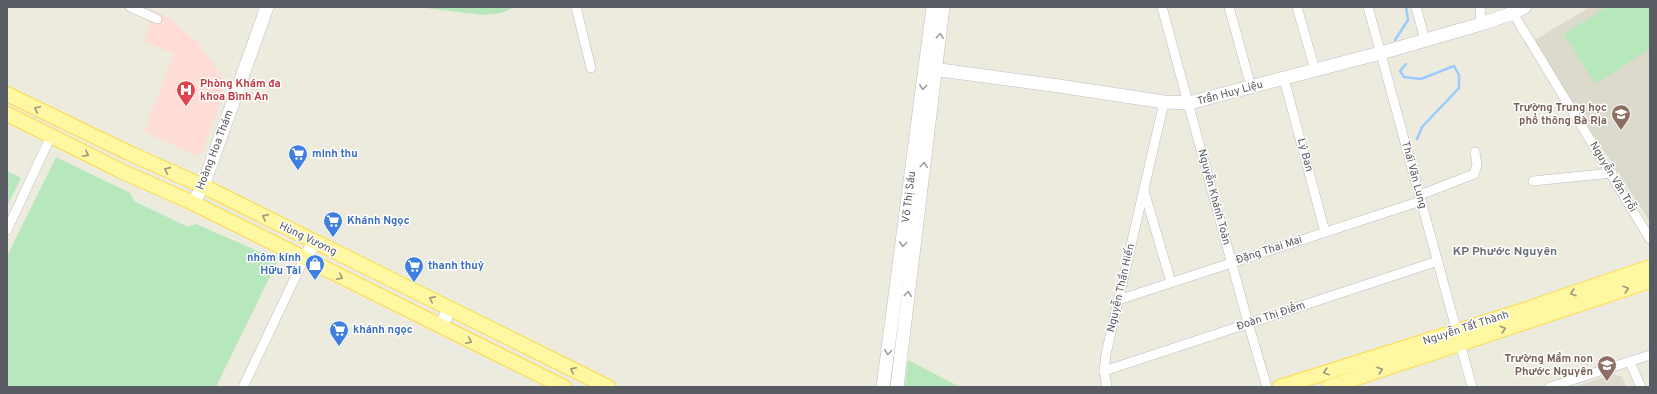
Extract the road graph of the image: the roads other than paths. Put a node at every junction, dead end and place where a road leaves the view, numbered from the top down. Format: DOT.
graph roads {
  1 [pos="130,7"];
  2 [pos="267,7"];
  3 [pos="576,7"];
  4 [pos="934,7"];
  5 [pos="943,7"];
  6 [pos="1162,7"];
  7 [pos="1229,7"];
  8 [pos="1297,7"];
  9 [pos="1368,7"];
  10 [pos="1416,7"];
  11 [pos="1480,7"];
  12 [pos="1519,10"];
  13 [pos="156,20"];
  14 [pos="1481,24"];
  15 [pos="1425,40"];
  16 [pos="1380,53"];
  17 [pos="591,68"];
  18 [pos="931,69"];
  19 [pos="1314,70"];
  20 [pos="1284,79"];
  21 [pos="1251,87"];
  22 [pos="7,94"];
  23 [pos="1164,102"];
  24 [pos="1189,103"];
  25 [pos="7,114"];
  26 [pos="59,119"];
  27 [pos="51,136"];
  28 [pos="1475,152"];
  29 [pos="1612,173"];
  30 [pos="1533,181"];
  31 [pos="203,186"];
  32 [pos="1144,190"];
  33 [pos="1420,198"];
  34 [pos="193,203"];
  35 [pos="7,230"];
  36 [pos="1325,232"];
  37 [pos="1650,239"];
  38 [pos="315,242"];
  39 [pos="304,259"];
  40 [pos="1438,261"];
  41 [pos="1232,263"];
  42 [pos="1650,266"];
  43 [pos="1650,281"];
  44 [pos="1171,282"];
  45 [pos="1118,300"];
  46 [pos="450,308"];
  47 [pos="1248,323"];
  48 [pos="440,326"];
  49 [pos="1459,337"];
  50 [pos="1650,355"];
  51 [pos="1630,362"];
  52 [pos="1104,371"];
  53 [pos="1357,383"];
  54 [pos="243,387"];
  55 [pos="564,387"];
  56 [pos="608,387"];
  57 [pos="883,387"];
  58 [pos="897,387"];
  59 [pos="1107,387"];
  60 [pos="1267,387"];
  61 [pos="1280,387"];
  62 [pos="1329,387"];
  63 [pos="1472,387"];
  64 [pos="1550,387"];
  65 [pos="1642,387"];
  1 -- 13 [label="street"];
  2 -- 31 [label="main road, Hoàng Hoa Thám"];
  3 -- 17 [label="street"];
  4 -- 18 [label="main road, Võ Thị Sáu"];
  18 -- 5 [label="main road, Võ Thị Sáu, one-way"];
  6 -- 24 [label="street, Nguyễn Khánh Toàn"];
  7 -- 21 [label="street"];
  8 -- 19 [label="street"];
  9 -- 16 [label="street, Thái Văn Lung"];
  10 -- 15 [label="street"];
  11 -- 14 [label="street"];
  12 -- 14 [label="main road, Trần Huy Liệu"];
  12 -- 29 [label="street, Nguyễn Văn Trỗi"];
  14 -- 15 [label="main road, Trần Huy Liệu"];
  15 -- 16 [label="main road, Trần Huy Liệu"];
  16 -- 19 [label="main road, Trần Huy Liệu"];
  16 -- 33 [label="street, Thái Văn Lung"];
  18 -- 23 [label="main road, Trần Huy Liệu"];
  18 -- 57 [label="main road, Võ Thị Sáu, one-way"];
  58 -- 18 [label="main road, Võ Thị Sáu, one-way"];
  19 -- 20 [label="main road, Trần Huy Liệu"];
  20 -- 21 [label="main road, Trần Huy Liệu"];
  20 -- 36 [label="street, Lý Ban"];
  21 -- 24 [label="main road, Trần Huy Liệu"];
  26 -- 22 [label="main road, Hùng Vương, one-way"];
  23 -- 24 [label="main road, Trần Huy Liệu"];
  23 -- 32 [label="street, Nguyễn Thần Hiến"];
  24 -- 41 [label="street, Nguyễn Khánh Toàn"];
  25 -- 27 [label="main road, Hùng Vương"];
  26 -- 27 [label="main road"];
  31 -- 26 [label="main road, Hùng Vương, one-way"];
  27 -- 34 [label="main road, Hùng Vương, one-way"];
  27 -- 35 [label="street"];
  28 -- 33 [label="street, Đặng Thai Mai"];
  29 -- 30 [label="street"];
  29 -- 37 [label="street, Nguyễn Văn Trỗi"];
  31 -- 34 [label="main road, Hoàng Hoa Thám"];
  38 -- 31 [label="main road, Hùng Vương, one-way"];
  32 -- 44 [label="street, Nguyễn Thần Hiến"];
  32 -- 45 [label="street, Nguyễn Thần Hiến"];
  33 -- 36 [label="street, Đặng Thai Mai"];
  33 -- 40 [label="street, Thái Văn Lung"];
  34 -- 39 [label="main road, Hùng Vương"];
  36 -- 41 [label="street, Đặng Thai Mai"];
  38 -- 39 [label="main road"];
  46 -- 38 [label="main road, Hùng Vương, one-way"];
  39 -- 48 [label="main road, Hùng Vương, one-way"];
  39 -- 54 [label="street"];
  40 -- 47 [label="street, Đoàn Thị Điểm"];
  40 -- 49 [label="street, Thái Văn Lung"];
  41 -- 44 [label="street, Đặng Thai Mai"];
  41 -- 47 [label="street, Nguyễn Khánh Toàn"];
  42 -- 49 [label="main road, Nguyễn Tất Thành, one-way"];
  49 -- 43 [label="main road, Nguyễn Tất Thành, one-way"];
  44 -- 45 [label="street, Đặng Thai Mai"];
  45 -- 52 [label="street, Nguyễn Thần Hiến"];
  46 -- 48 [label="main road"];
  56 -- 46 [label="main road, Hùng Vương, one-way"];
  47 -- 52 [label="street, Đoàn Thị Điểm"];
  47 -- 60 [label="street, Nguyễn Khánh Toàn"];
  48 -- 55 [label="main road, Hùng Vương, one-way"];
  53 -- 49 [label="main road, Nguyễn Tất Thành, one-way"];
  49 -- 61 [label="main road, Nguyễn Tất Thành, one-way"];
  49 -- 63 [label="street, Thái Văn Lung"];
  50 -- 51 [label="street"];
  51 -- 64 [label="street"];
  51 -- 65 [label="street"];
  52 -- 59 [label="street, Nguyễn Thần Hiến"];
  53 -- 62 [label="main road, Nguyễn Tất Thành"];
}
